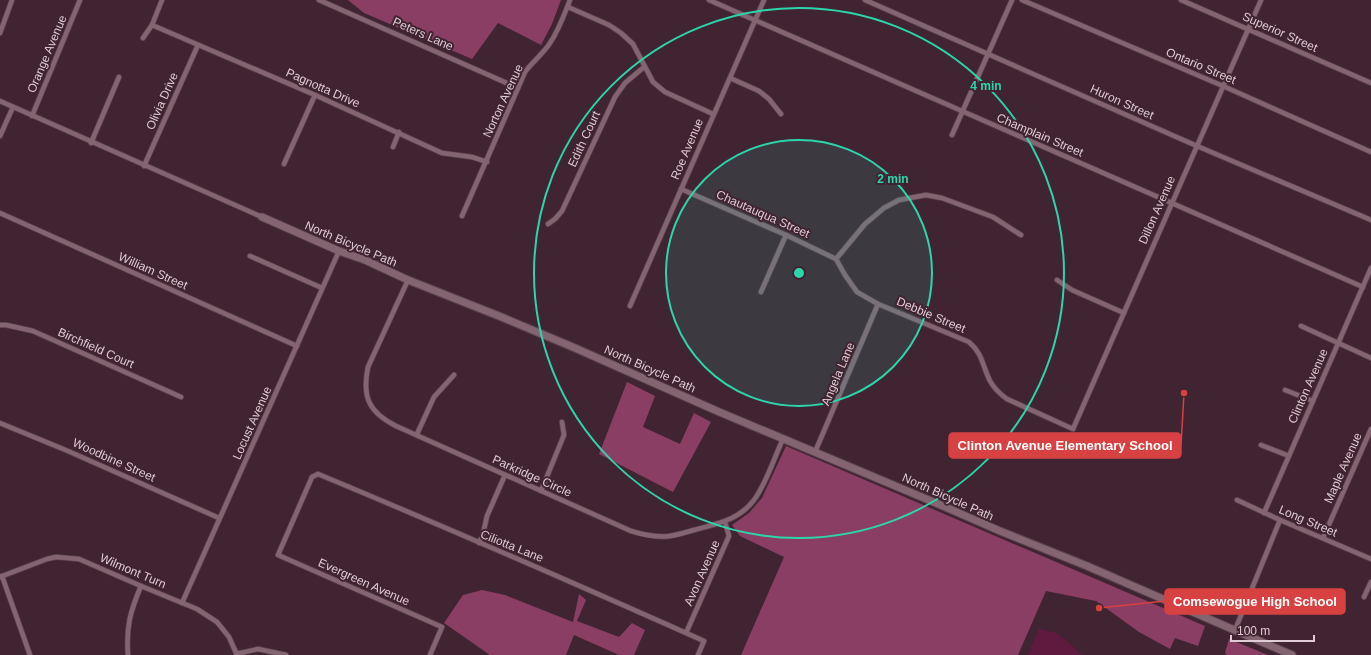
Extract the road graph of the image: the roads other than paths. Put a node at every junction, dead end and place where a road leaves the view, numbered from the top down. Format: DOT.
graph roads {
  1 [pos="12,0"];
  2 [pos="80,0"];
  3 [pos="162,0"];
  4 [pos="319,0"];
  5 [pos="570,0"];
  6 [pos="710,0"];
  7 [pos="764,0"];
  8 [pos="866,0"];
  9 [pos="1012,0"];
  10 [pos="1022,0"];
  11 [pos="1181,0"];
  12 [pos="1261,0"];
  13 [pos="568,7"];
  14 [pos="755,19"];
  15 [pos="152,24"];
  16 [pos="1248,29"];
  17 [pos="0,33"];
  18 [pos="142,38"];
  19 [pos="198,45"];
  20 [pos="988,54"];
  21 [pos="644,67"];
  22 [pos="119,77"];
  23 [pos="730,78"];
  24 [pos="1371,83"];
  25 [pos="1223,86"];
  26 [pos="518,88"];
  27 [pos="314,95"];
  28 [pos="0,102"];
  29 [pos="13,107"];
  30 [pos="962,112"];
  31 [pos="713,114"];
  32 [pos="781,114"];
  33 [pos="32,116"];
  34 [pos="399,132"];
  35 [pos="952,135"];
  36 [pos="0,136"];
  37 [pos="90,143"];
  38 [pos="1197,146"];
  39 [pos="392,147"];
  40 [pos="1371,152"];
  41 [pos="285,162"];
  42 [pos="486,162"];
  43 [pos="144,166"];
  44 [pos="681,190"];
  45 [pos="1172,202"];
  46 [pos="0,213"];
  47 [pos="462,216"];
  48 [pos="262,217"];
  49 [pos="1371,220"];
  50 [pos="548,224"];
  51 [pos="786,235"];
  52 [pos="1021,235"];
  53 [pos="339,251"];
  54 [pos="250,256"];
  55 [pos="836,259"];
  56 [pos="1371,268"];
  57 [pos="408,280"];
  58 [pos="1057,280"];
  59 [pos="1363,287"];
  60 [pos="322,288"];
  61 [pos="761,292"];
  62 [pos="878,304"];
  63 [pos="630,306"];
  64 [pos="1124,313"];
  65 [pos="0,325"];
  66 [pos="1301,326"];
  67 [pos="1338,344"];
  68 [pos="297,346"];
  69 [pos="1371,358"];
  70 [pos="454,374"];
  71 [pos="1285,390"];
  72 [pos="181,397"];
  73 [pos="1313,401"];
  74 [pos="562,422"];
  75 [pos="0,423"];
  76 [pos="1073,429"];
  77 [pos="1371,429"];
  78 [pos="417,434"];
  79 [pos="783,439"];
  80 [pos="1261,445"];
  81 [pos="815,452"];
  82 [pos="1289,456"];
  83 [pos="505,475"];
  84 [pos="541,491"];
  85 [pos="1237,500"];
  86 [pos="1264,513"];
  87 [pos="219,518"];
  88 [pos="1280,520"];
  89 [pos="725,522"];
  90 [pos="1322,538"];
  91 [pos="479,543"];
  92 [pos="278,555"];
  93 [pos="1371,559"];
  94 [pos="1,577"];
  95 [pos="1371,582"];
  96 [pos="141,586"];
  97 [pos="1364,597"];
  98 [pos="182,603"];
  99 [pos="1235,630"];
  100 [pos="686,633"];
  101 [pos="237,654"];
  102 [pos="30,655"];
  103 [pos="128,655"];
  104 [pos="286,655"];
  105 [pos="430,655"];
  106 [pos="698,655"];
  107 [pos="1292,655"];
  1 -- 17 [label="street"];
  2 -- 33 [label="street, Orange Avenue"];
  3 -- 15 [label="street"];
  4 -- 26 [label="street, Peters Lane"];
  5 -- 13 [label="street, Norton Avenue"];
  6 -- 14 [label="street, Champlain Street"];
  7 -- 14 [label="street, Roe Avenue"];
  8 -- 20 [label="street, Huron Street"];
  9 -- 20 [label="street"];
  10 -- 25 [label="street, Ontario Street"];
  11 -- 16 [label="street, Superior Street"];
  12 -- 16 [label="street, Dillon Avenue"];
  13 -- 21 [label="street"];
  13 -- 26 [label="street, Norton Avenue"];
  14 -- 23 [label="street, Roe Avenue"];
  14 -- 30 [label="street, Champlain Street"];
  15 -- 18 [label="street"];
  15 -- 19 [label="street, Pagnotta Drive"];
  16 -- 24 [label="street, Superior Street"];
  16 -- 25 [label="street, Dillon Avenue"];
  19 -- 27 [label="street, Pagnotta Drive"];
  19 -- 43 [label="street, Olivia Drive"];
  20 -- 30 [label="street"];
  20 -- 38 [label="street, Huron Street"];
  21 -- 31 [label="street"];
  21 -- 50 [label="street, Edith Court"];
  22 -- 37 [label="street"];
  23 -- 31 [label="street, Roe Avenue"];
  23 -- 32 [label="street"];
  25 -- 38 [label="street, Dillon Avenue"];
  25 -- 40 [label="street, Ontario Street"];
  26 -- 42 [label="street, Norton Avenue"];
  27 -- 34 [label="street, Pagnotta Drive"];
  27 -- 41 [label="street"];
  28 -- 29 [label="street, North Bicycle Path"];
  29 -- 33 [label="street, North Bicycle Path"];
  29 -- 36 [label="street"];
  30 -- 35 [label="street"];
  30 -- 45 [label="street, Champlain Street"];
  31 -- 44 [label="street, Roe Avenue"];
  33 -- 37 [label="street, North Bicycle Path"];
  34 -- 39 [label="street"];
  34 -- 42 [label="street, Pagnotta Drive"];
  37 -- 43 [label="street, North Bicycle Path"];
  38 -- 45 [label="street, Dillon Avenue"];
  38 -- 49 [label="street, Huron Street"];
  42 -- 47 [label="street, Norton Avenue"];
  43 -- 48 [label="street, North Bicycle Path"];
  44 -- 51 [label="street, Chautauqua Street"];
  44 -- 63 [label="street, Roe Avenue"];
  45 -- 59 [label="street, Champlain Street"];
  45 -- 64 [label="street, Dillon Avenue"];
  46 -- 68 [label="street, William Street"];
  48 -- 53 [label="street, North Bicycle Path"];
  51 -- 55 [label="street, Chautauqua Street"];
  51 -- 61 [label="street"];
  52 -- 55 [label="street"];
  53 -- 57 [label="street, North Bicycle Path"];
  53 -- 60 [label="street, Locust Avenue"];
  54 -- 60 [label="street"];
  55 -- 62 [label="street, Debbie Street"];
  56 -- 59 [label="street, Clinton Avenue"];
  57 -- 78 [label="street, Parkridge Circle"];
  57 -- 79 [label="street, North Bicycle Path"];
  58 -- 64 [label="street"];
  59 -- 67 [label="street, Clinton Avenue"];
  60 -- 68 [label="street, Locust Avenue"];
  62 -- 76 [label="street, Debbie Street"];
  62 -- 81 [label="street, Angela Lane"];
  64 -- 76 [label="street, Dillon Avenue"];
  65 -- 72 [label="street, Birchfield Court"];
  66 -- 67 [label="street"];
  67 -- 69 [label="street"];
  67 -- 73 [label="street, Clinton Avenue"];
  68 -- 87 [label="street, Locust Avenue"];
  70 -- 78 [label="street"];
  71 -- 73 [label="street"];
  73 -- 82 [label="street, Clinton Avenue"];
  74 -- 84 [label="street"];
  75 -- 87 [label="street, Woodbine Street"];
  77 -- 90 [label="street, Maple Avenue"];
  78 -- 83 [label="street, Parkridge Circle"];
  79 -- 81 [label="street, North Bicycle Path"];
  79 -- 89 [label="street, Parkridge Circle"];
  80 -- 82 [label="street"];
  81 -- 99 [label="street, North Bicycle Path"];
  82 -- 86 [label="street, Clinton Avenue"];
  83 -- 84 [label="street, Parkridge Circle"];
  83 -- 91 [label="street"];
  84 -- 89 [label="street, Parkridge Circle"];
  85 -- 86 [label="street, Long Street"];
  86 -- 88 [label="street, Long Street"];
  87 -- 98 [label="street, Locust Avenue"];
  88 -- 90 [label="street, Long Street"];
  88 -- 99 [label="street"];
  89 -- 100 [label="street, Avon Avenue"];
  90 -- 93 [label="street, Long Street"];
  91 -- 92 [label="street, Ciliotta Lane"];
  91 -- 100 [label="street, Ciliotta Lane"];
  92 -- 105 [label="street, Evergreen Avenue"];
  94 -- 96 [label="street, Wilmont Turn"];
  94 -- 102 [label="street"];
  95 -- 97 [label="street"];
  96 -- 98 [label="street, Wilmont Turn"];
  96 -- 103 [label="street"];
  98 -- 101 [label="street, Wilmont Turn"];
  99 -- 107 [label="street, North Bicycle Path"];
  100 -- 106 [label="street, Ciliotta Lane"];
  101 -- 104 [label="street"];
}
